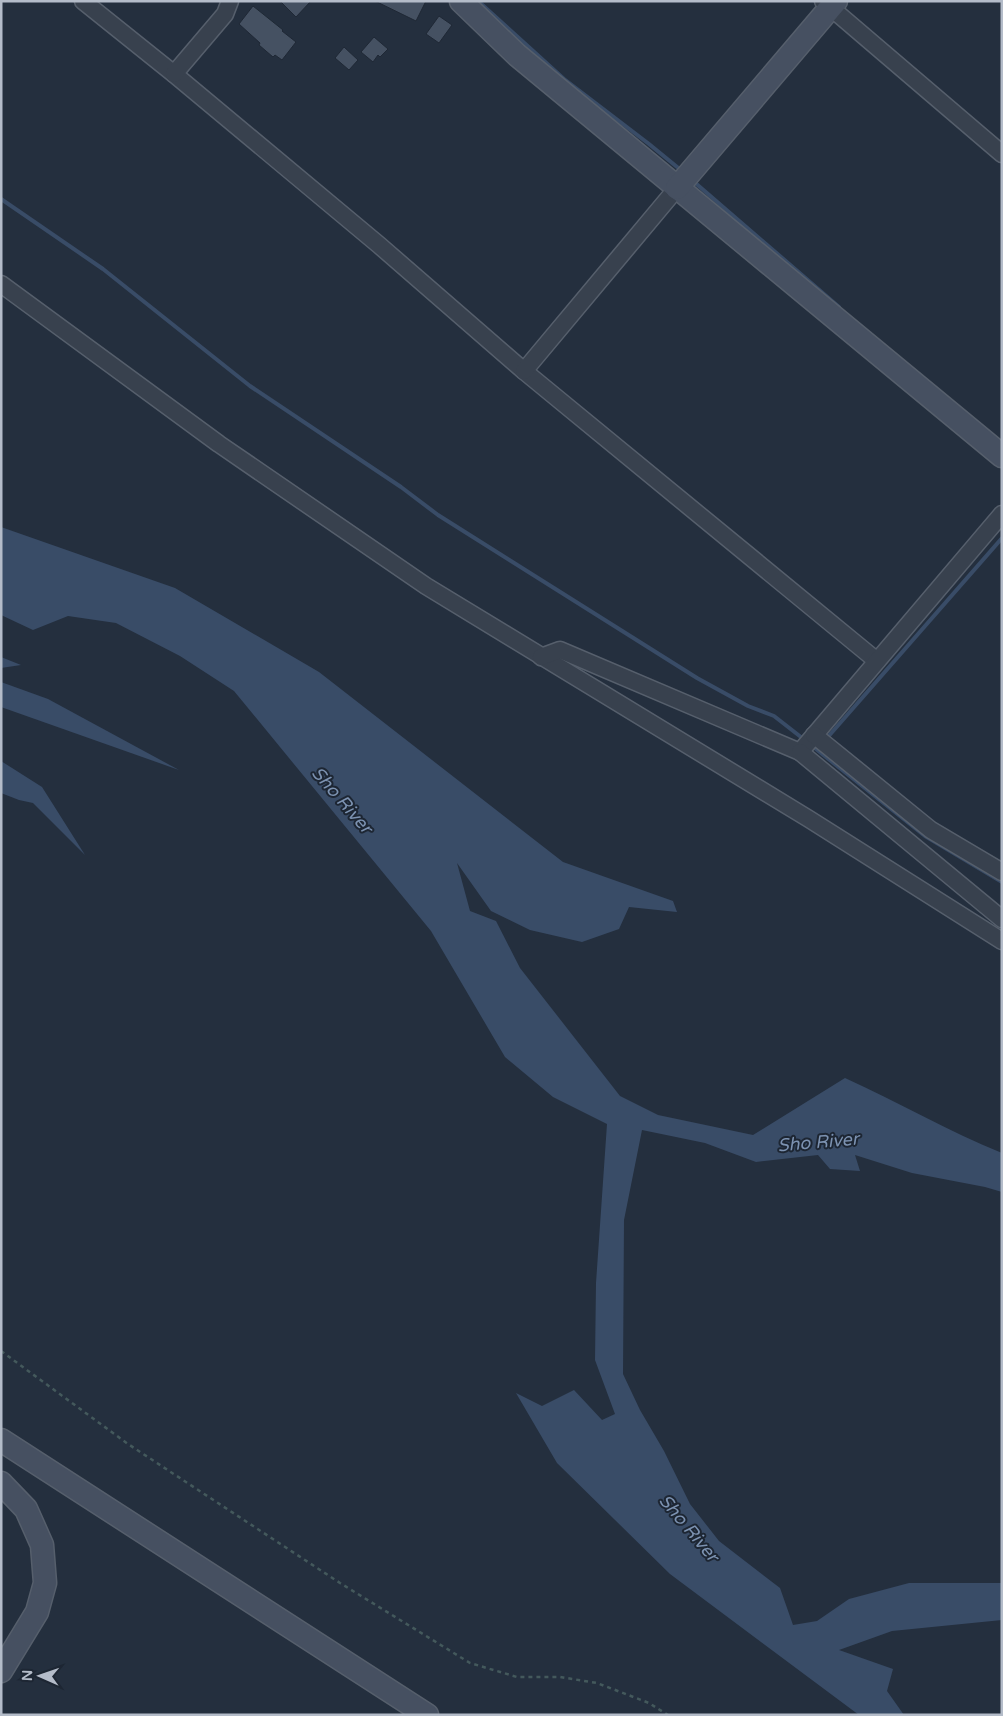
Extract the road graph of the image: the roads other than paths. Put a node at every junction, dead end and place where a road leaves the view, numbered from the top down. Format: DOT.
graph roads {
  1 [pos="83,1"];
  2 [pos="230,1"];
  3 [pos="461,1"];
  4 [pos="830,3"];
  5 [pos="174,74"];
  6 [pos="1002,154"];
  7 [pos="676,188"];
  8 [pos="1,284"];
  9 [pos="524,371"];
  10 [pos="1002,456"];
  11 [pos="1002,514"];
  12 [pos="541,657"];
  13 [pos="877,661"];
  14 [pos="814,735"];
  15 [pos="800,752"];
  16 [pos="1002,872"];
  17 [pos="1002,919"];
  18 [pos="1002,941"];
  19 [pos="1,1440"];
  20 [pos="1,1483"];
  21 [pos="3,1664"];
  22 [pos="427,1715"];
  1 -- 5 [label="street"];
  2 -- 5 [label="street"];
  3 -- 7 [label="street"];
  4 -- 6 [label="street"];
  4 -- 7 [label="street"];
  5 -- 9 [label="street"];
  7 -- 9 [label="street"];
  7 -- 10 [label="street"];
  8 -- 12 [label="street"];
  9 -- 13 [label="street"];
  11 -- 13 [label="street"];
  12 -- 15 [label="street"];
  12 -- 18 [label="street"];
  13 -- 14 [label="street"];
  14 -- 15 [label="street"];
  14 -- 16 [label="street"];
  15 -- 17 [label="street"];
  19 -- 22 [label="street"];
  20 -- 21 [label="street"];
}
